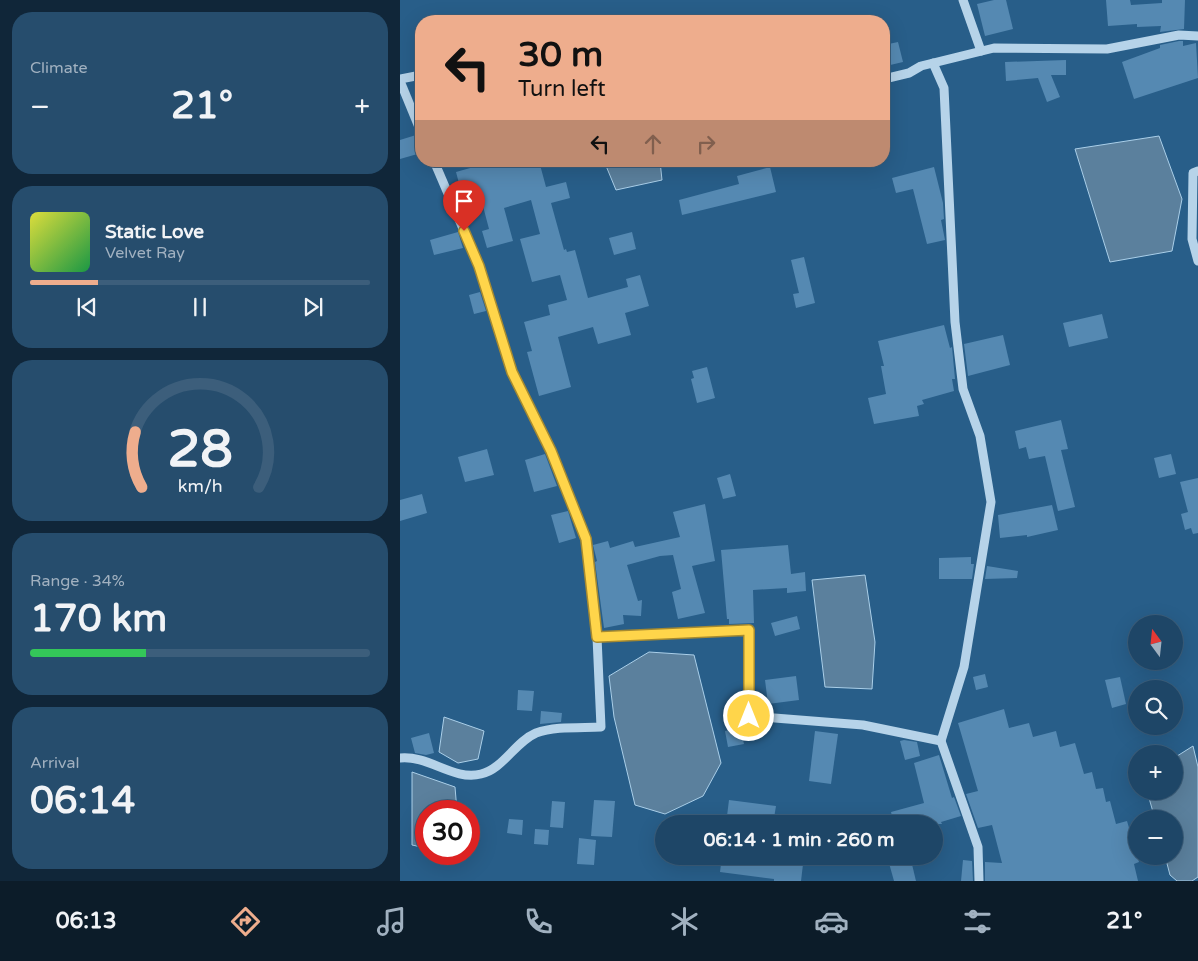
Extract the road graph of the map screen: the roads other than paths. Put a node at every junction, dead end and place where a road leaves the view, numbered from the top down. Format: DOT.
graph roads {
  1 [pos="963,0"];
  2 [pos="1198,36"];
  3 [pos="981,51"];
  4 [pos="933,63"];
  5 [pos="415,76"];
  6 [pos="890,78"];
  7 [pos="400,80"];
  8 [pos="415,117"];
  9 [pos="437,167"];
  10 [pos="1198,171"];
  11 [pos="1198,261"];
  12 [pos="597,637"];
  13 [pos="941,741"];
  14 [pos="400,758"];
  15 [pos="979,881"];
  1 -- 3 [label="street"];
  2 -- 3 [label="street"];
  3 -- 4 [label="street"];
  4 -- 6 [label="street"];
  4 -- 13 [label="street"];
  5 -- 7 [label="street"];
  7 -- 8 [label="street"];
  9 -- 12 [label="street"];
  10 -- 11 [label="street"];
  12 -- 13 [label="street"];
  12 -- 14 [label="street"];
  13 -- 15 [label="street"];
}
